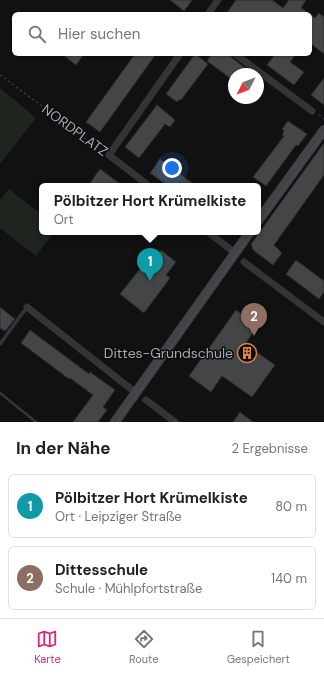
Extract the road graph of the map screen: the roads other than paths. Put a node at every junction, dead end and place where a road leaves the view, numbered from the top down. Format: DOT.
graph roads {
  1 [pos="218,0"];
  2 [pos="209,12"];
  3 [pos="179,56"];
  4 [pos="238,56"];
  5 [pos="312,111"];
  6 [pos="324,130"];
  7 [pos="145,183"];
  8 [pos="261,217"];
  9 [pos="212,235"];
  10 [pos="248,235"];
  11 [pos="235,253"];
  12 [pos="244,262"];
  13 [pos="27,307"];
  14 [pos="324,322"];
  15 [pos="0,344"];
  16 [pos="136,393"];
  17 [pos="146,400"];
  18 [pos="115,422"];
  19 [pos="175,422"];
  1 -- 2 [label="street"];
  3 -- 7 [label="street, NORDPLATZ"];
  4 -- 5 [label="street"];
  6 -- 8 [label="street"];
  9 -- 11 [label="street"];
  10 -- 11 [label="street"];
  11 -- 16 [label="street"];
  12 -- 14 [label="street"];
  13 -- 15 [label="lane"];
  13 -- 16 [label="street"];
  16 -- 18 [label="street"];
  17 -- 19 [label="street"];
}
